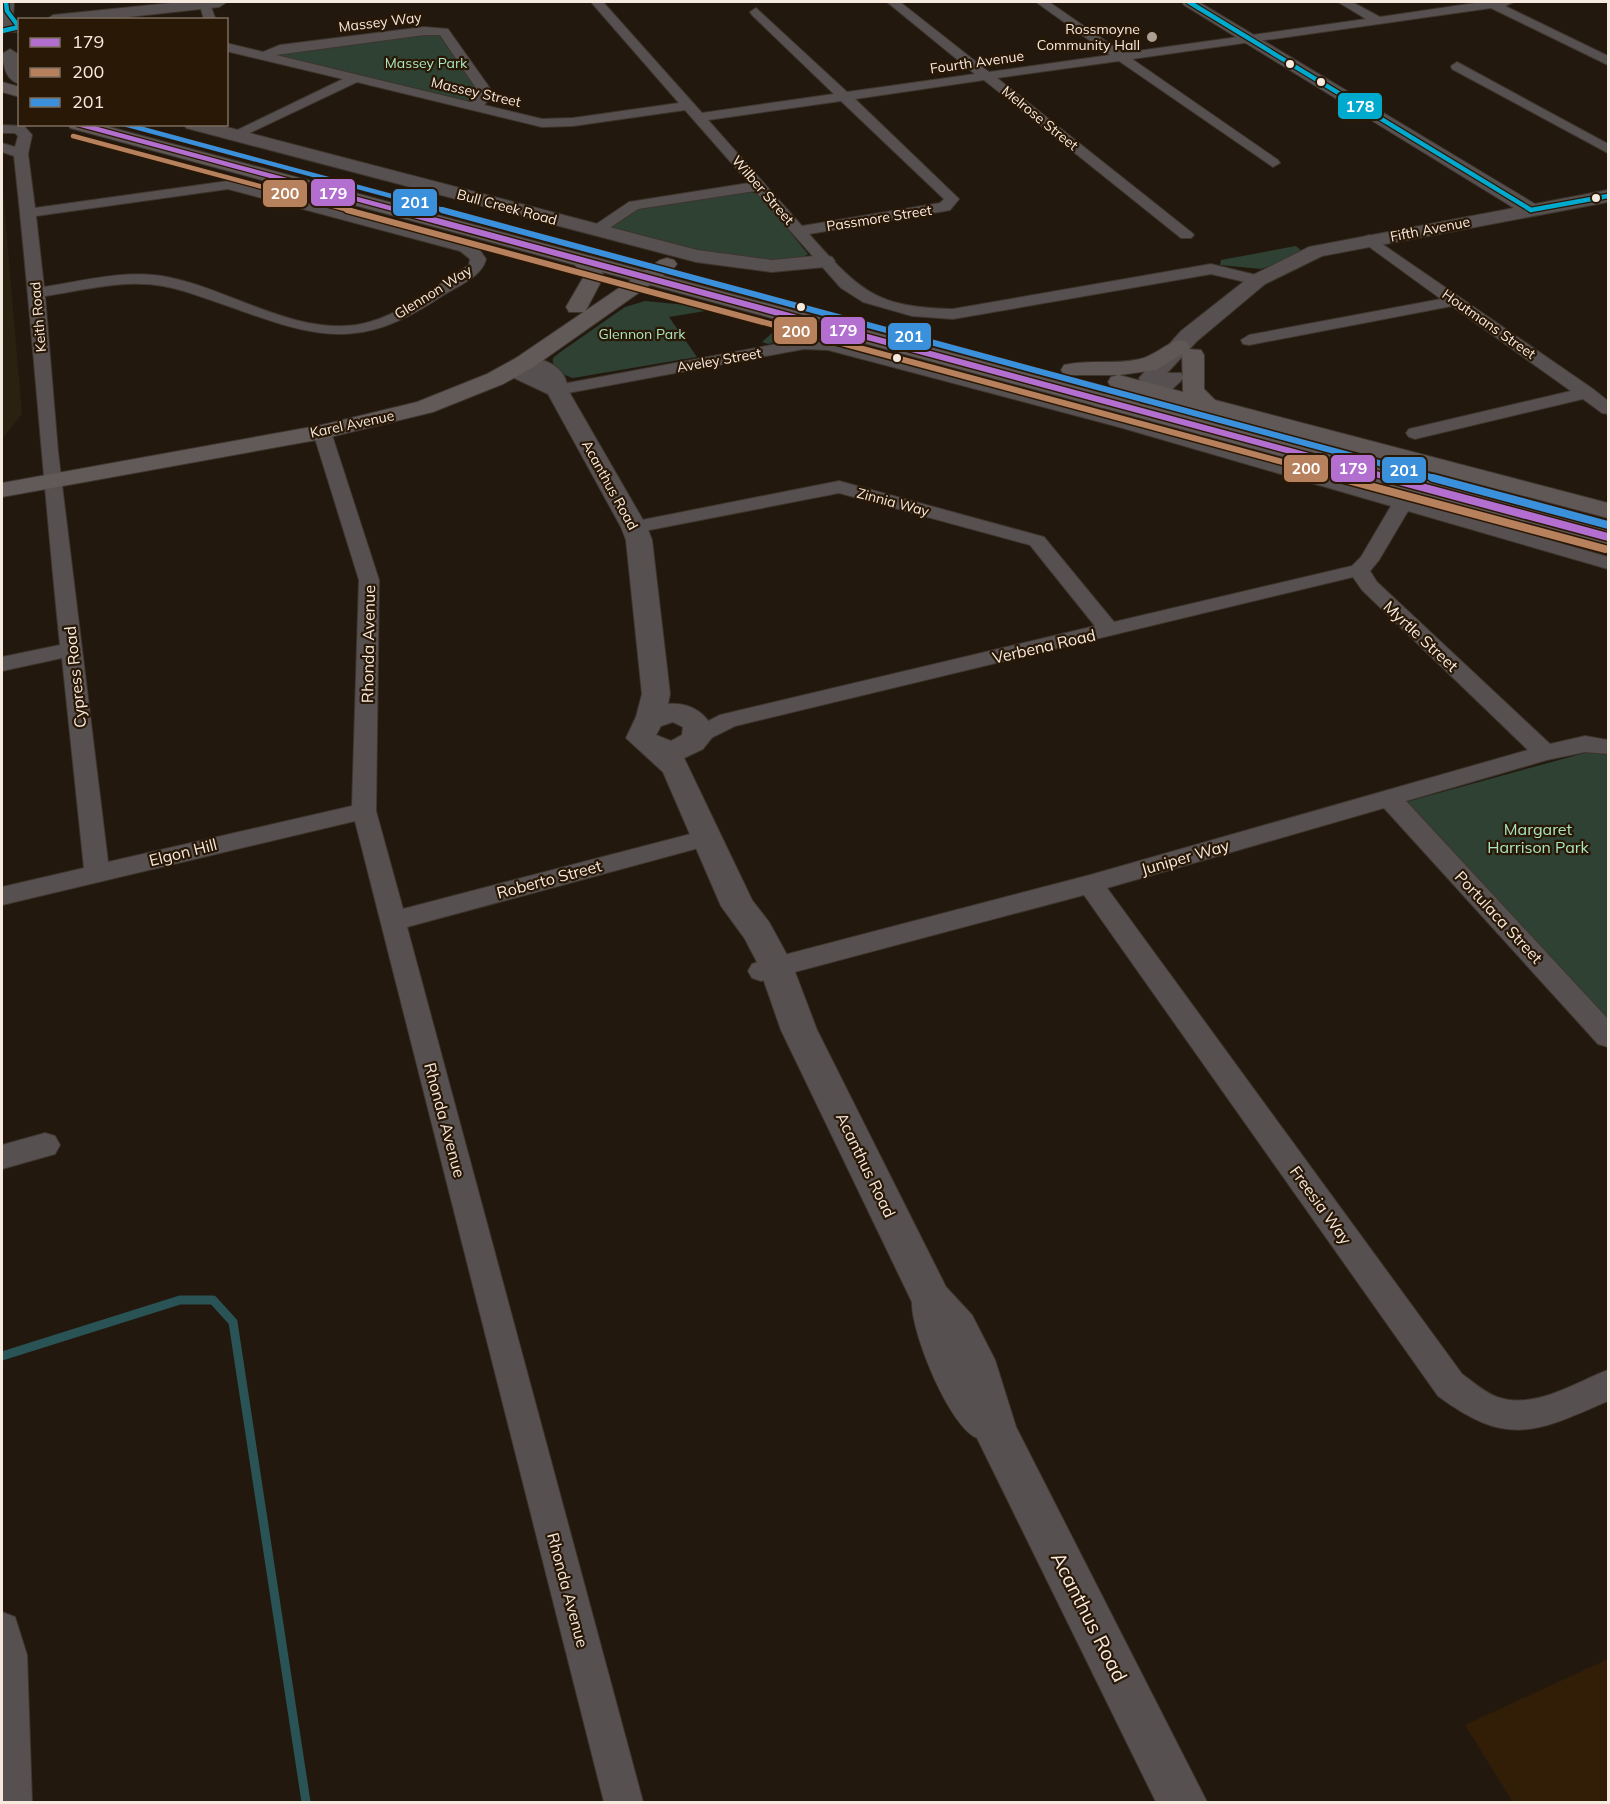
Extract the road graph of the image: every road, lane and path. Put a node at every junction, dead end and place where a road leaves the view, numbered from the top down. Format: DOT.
graph roads {
  1 [pos="212,2"];
  2 [pos="597,2"];
  3 [pos="893,2"];
  4 [pos="1042,2"];
  5 [pos="1189,2"];
  6 [pos="1344,2"];
  7 [pos="1508,2"];
  8 [pos="1490,3"];
  9 [pos="169,4"];
  10 [pos="756,12"];
  11 [pos="78,18"];
  12 [pos="210,18"];
  13 [pos="1378,20"];
  14 [pos="1250,38"];
  15 [pos="228,48"];
  16 [pos="10,54"];
  17 [pos="261,57"];
  18 [pos="1121,57"];
  19 [pos="1608,61"];
  20 [pos="1457,66"];
  21 [pos="987,76"];
  22 [pos="18,77"];
  23 [pos="354,79"];
  24 [pos="2,87"];
  25 [pos="18,91"];
  26 [pos="845,96"];
  27 [pos="2,104"];
  28 [pos="686,106"];
  29 [pos="471,107"];
  30 [pos="18,108"];
  31 [pos="699,117"];
  32 [pos="83,126"];
  33 [pos="150,126"];
  34 [pos="200,126"];
  35 [pos="2,129"];
  36 [pos="234,135"];
  37 [pos="2,147"];
  38 [pos="1608,149"];
  39 [pos="21,154"];
  40 [pos="1274,163"];
  41 [pos="759,186"];
  42 [pos="1608,196"];
  43 [pos="1531,210"];
  44 [pos="28,213"];
  45 [pos="597,230"];
  46 [pos="798,231"];
  47 [pos="1186,235"];
  48 [pos="1369,240"];
  49 [pos="825,261"];
  50 [pos="583,262"];
  51 [pos="648,269"];
  52 [pos="1258,280"];
  53 [pos="37,293"];
  54 [pos="622,297"];
  55 [pos="716,298"];
  56 [pos="1455,301"];
  57 [pos="577,307"];
  58 [pos="525,339"];
  59 [pos="1249,340"];
  60 [pos="1186,351"];
  61 [pos="486,359"];
  62 [pos="524,363"];
  63 [pos="1072,370"];
  64 [pos="557,390"];
  65 [pos="1157,392"];
  66 [pos="1587,393"];
  67 [pos="1102,401"];
  68 [pos="1207,405"];
  69 [pos="1608,409"];
  70 [pos="314,418"];
  71 [pos="1209,430"];
  72 [pos="1415,434"];
  73 [pos="2,467"];
  74 [pos="51,470"];
  75 [pos="2,490"];
  76 [pos="1402,504"];
  77 [pos="1608,511"];
  78 [pos="634,527"];
  79 [pos="1608,537"];
  80 [pos="1608,563"];
  81 [pos="1359,570"];
  82 [pos="1110,631"];
  83 [pos="72,649"];
  84 [pos="2,664"];
  85 [pos="673,731"];
  86 [pos="1608,747"];
  87 [pos="1545,753"];
  88 [pos="1389,798"];
  89 [pos="364,811"];
  90 [pos="706,838"];
  91 [pos="98,873"];
  92 [pos="1090,884"];
  93 [pos="2,896"];
  94 [pos="393,921"];
  95 [pos="768,969"];
  96 [pos="1608,1036"];
  97 [pos="45,1145"];
  98 [pos="2,1157"];
  99 [pos="1608,1385"];
  100 [pos="2,1630"];
  101 [pos="13,1803"];
  102 [pos="624,1803"];
  103 [pos="1182,1803"];
  1 -- 9 [label="street"];
  1 -- 12 [label="street"];
  2 -- 28 [label="street, Wilber Street"];
  3 -- 21 [label="street, Melrose Street"];
  4 -- 18 [label="street"];
  5 -- 14 [label="street"];
  6 -- 13 [label="street"];
  7 -- 8 [label="street, Fourth Avenue"];
  8 -- 13 [label="street, Fourth Avenue"];
  8 -- 19 [label="street"];
  9 -- 11 [label="street"];
  10 -- 26 [label="street"];
  13 -- 14 [label="street, Fourth Avenue"];
  14 -- 18 [label="street, Fourth Avenue"];
  14 -- 43 [label="street"];
  15 -- 17 [label="street, Massey Street"];
  16 -- 22 [label="street"];
  17 -- 23 [label="street, Massey Street"];
  17 -- 29 [label="street, Massey Way"];
  18 -- 21 [label="street, Fourth Avenue"];
  18 -- 40 [label="street"];
  20 -- 38 [label="street"];
  21 -- 26 [label="street, Fourth Avenue"];
  21 -- 47 [label="street, Melrose Street"];
  23 -- 29 [label="street, Massey Street"];
  23 -- 36 [label="street"];
  24 -- 25 [label="highway"];
  26 -- 31 [label="street, Fourth Avenue"];
  26 -- 46 [label="street, Passmore Street"];
  27 -- 30 [label="highway"];
  28 -- 29 [label="street, Massey Street"];
  28 -- 31 [label="street, Wilber Street"];
  31 -- 41 [label="street, Wilber Street"];
  32 -- 50 [label="highway"];
  33 -- 51 [label="highway"];
  34 -- 36 [label="street, Bull Creek Road"];
  35 -- 39 [label="street, Keith Road"];
  36 -- 45 [label="street, Bull Creek Road"];
  37 -- 39 [label="street"];
  39 -- 44 [label="street, Keith Road"];
  41 -- 45 [label="street"];
  41 -- 46 [label="street, Wilber Street"];
  42 -- 43 [label="street, Fifth Avenue"];
  43 -- 48 [label="street, Fifth Avenue"];
  44 -- 53 [label="street, Keith Road"];
  44 -- 53 [label="street, Glennon Way"];
  45 -- 49 [label="street, Bull Creek Road"];
  46 -- 49 [label="street, Wilber Street"];
  48 -- 52 [label="street, Fifth Avenue"];
  48 -- 56 [label="street, Houtmans Street"];
  49 -- 52 [label="street, Wilber Street"];
  50 -- 51 [label="highway"];
  50 -- 57 [label="highway"];
  51 -- 54 [label="main road, Karel Avenue"];
  51 -- 55 [label="highway"];
  51 -- 57 [label="main road, Karel Avenue"];
  51 -- 63 [label="highway"];
  52 -- 60 [label="street, Fifth Avenue"];
  53 -- 74 [label="street, Keith Road"];
  54 -- 55 [label="highway"];
  54 -- 62 [label="main road, Karel Avenue"];
  55 -- 67 [label="highway"];
  56 -- 59 [label="street"];
  56 -- 66 [label="street, Houtmans Street"];
  57 -- 58 [label="main road, Karel Avenue"];
  58 -- 61 [label="main road, Karel Avenue"];
  58 -- 62 [label="main road"];
  60 -- 63 [label="highway"];
  60 -- 65 [label="street, Fifth Avenue"];
  60 -- 68 [label="highway"];
  61 -- 62 [label="main road"];
  61 -- 70 [label="main road, Karel Avenue"];
  62 -- 64 [label="street"];
  62 -- 70 [label="main road, Karel Avenue"];
  63 -- 65 [label="highway"];
  64 -- 76 [label="street, Aveley Street"];
  64 -- 78 [label="street, Acanthus Road"];
  65 -- 67 [label="street"];
  65 -- 68 [label="highway"];
  65 -- 71 [label="street"];
  66 -- 69 [label="street, Houtmans Street"];
  66 -- 72 [label="street"];
  67 -- 71 [label="highway"];
  68 -- 77 [label="highway"];
  70 -- 74 [label="main road, Karel Avenue"];
  70 -- 89 [label="street, Rhonda Avenue"];
  71 -- 79 [label="highway"];
  73 -- 74 [label="main road, Karel Avenue"];
  74 -- 75 [label="main road, Karel Avenue"];
  74 -- 83 [label="street, Cypress Road"];
  76 -- 80 [label="street, Aveley Street"];
  76 -- 81 [label="street"];
  78 -- 82 [label="street, Zinnia Way"];
  78 -- 85 [label="street, Acanthus Road"];
  81 -- 82 [label="street, Verbena Road"];
  81 -- 87 [label="street, Myrtle Street"];
  82 -- 85 [label="street, Verbena Road"];
  83 -- 84 [label="street"];
  83 -- 91 [label="street, Cypress Road"];
  85 -- 90 [label="street, Acanthus Road"];
  86 -- 87 [label="street, Juniper Way"];
  87 -- 88 [label="street, Juniper Way"];
  88 -- 92 [label="street, Juniper Way"];
  88 -- 96 [label="street, Portulaca Street"];
  89 -- 91 [label="street, Elgon Hill"];
  89 -- 94 [label="street, Rhonda Avenue"];
  90 -- 94 [label="street, Roberto Street"];
  90 -- 95 [label="street, Acanthus Road"];
  91 -- 93 [label="street, Elgon Hill"];
  92 -- 95 [label="street, Juniper Way"];
  92 -- 99 [label="street, Freesia Way"];
  94 -- 102 [label="street, Rhonda Avenue"];
  95 -- 103 [label="street, Acanthus Road"];
  97 -- 98 [label="street"];
  100 -- 101 [label="street"];
}
